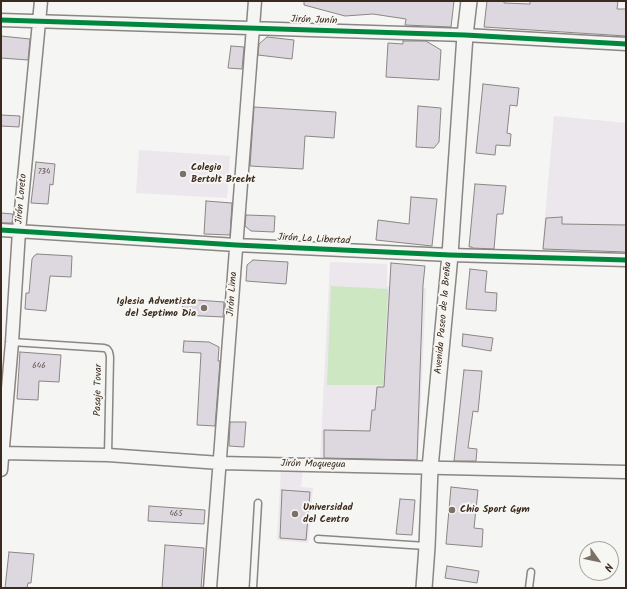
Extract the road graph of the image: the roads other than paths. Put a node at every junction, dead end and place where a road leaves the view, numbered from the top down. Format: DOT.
graph roads {
  1 [pos="41,1"];
  2 [pos="255,1"];
  3 [pos="468,1"];
  4 [pos="1,20"];
  5 [pos="39,22"];
  6 [pos="254,28"];
  7 [pos="465,35"];
  8 [pos="626,44"];
  9 [pos="1,230"];
  10 [pos="19,230"];
  11 [pos="236,245"];
  12 [pos="450,256"];
  13 [pos="626,260"];
  14 [pos="12,342"];
  15 [pos="2,454"];
  16 [pos="108,455"];
  17 [pos="220,463"];
  18 [pos="430,468"];
  19 [pos="1,470"];
  20 [pos="626,472"];
  21 [pos="258,503"];
  22 [pos="318,539"];
  23 [pos="427,547"];
  24 [pos="531,572"];
  25 [pos="210,588"];
  26 [pos="253,588"];
  27 [pos="424,588"];
  28 [pos="529,588"];
  1 -- 5 [label="street, Jirón Loreto"];
  2 -- 6 [label="street, Jirón Lima"];
  3 -- 7 [label="street, Avenida Paseo de la Breña"];
  4 -- 5 [label="street, Jirón Junín"];
  5 -- 6 [label="street, Jirón Junín"];
  5 -- 10 [label="street, Jirón Loreto"];
  6 -- 7 [label="street, Jirón Junín"];
  6 -- 11 [label="street, Jirón Lima"];
  7 -- 8 [label="street, Jirón Junín"];
  7 -- 12 [label="street, Avenida Paseo de la Breña"];
  9 -- 10 [label="street, Jirón La Libertad"];
  10 -- 11 [label="street, Jirón La Libertad"];
  10 -- 14 [label="street, Jirón Loreto"];
  11 -- 12 [label="street, Jirón La Libertad"];
  11 -- 17 [label="street, Jirón Lima"];
  12 -- 13 [label="street, Jirón La Libertad"];
  12 -- 18 [label="street, Avenida Paseo de la Breña"];
  14 -- 15 [label="street, Jirón Loreto"];
  14 -- 16 [label="lane, Pasaje Tovar"];
  15 -- 16 [label="street, Jirón Moquegua"];
  15 -- 19 [label="street, Jirón Loreto"];
  16 -- 17 [label="street, Jirón Moquegua"];
  17 -- 18 [label="street, Jirón Moquegua"];
  17 -- 25 [label="street, Jirón Lima"];
  18 -- 20 [label="street, Jirón Moquegua"];
  18 -- 23 [label="street, Avenida Paseo de la Breña"];
  21 -- 26 [label="lane"];
  22 -- 23 [label="lane"];
  23 -- 27 [label="street, Avenida Paseo de la Breña"];
  24 -- 28 [label="lane"];
}
